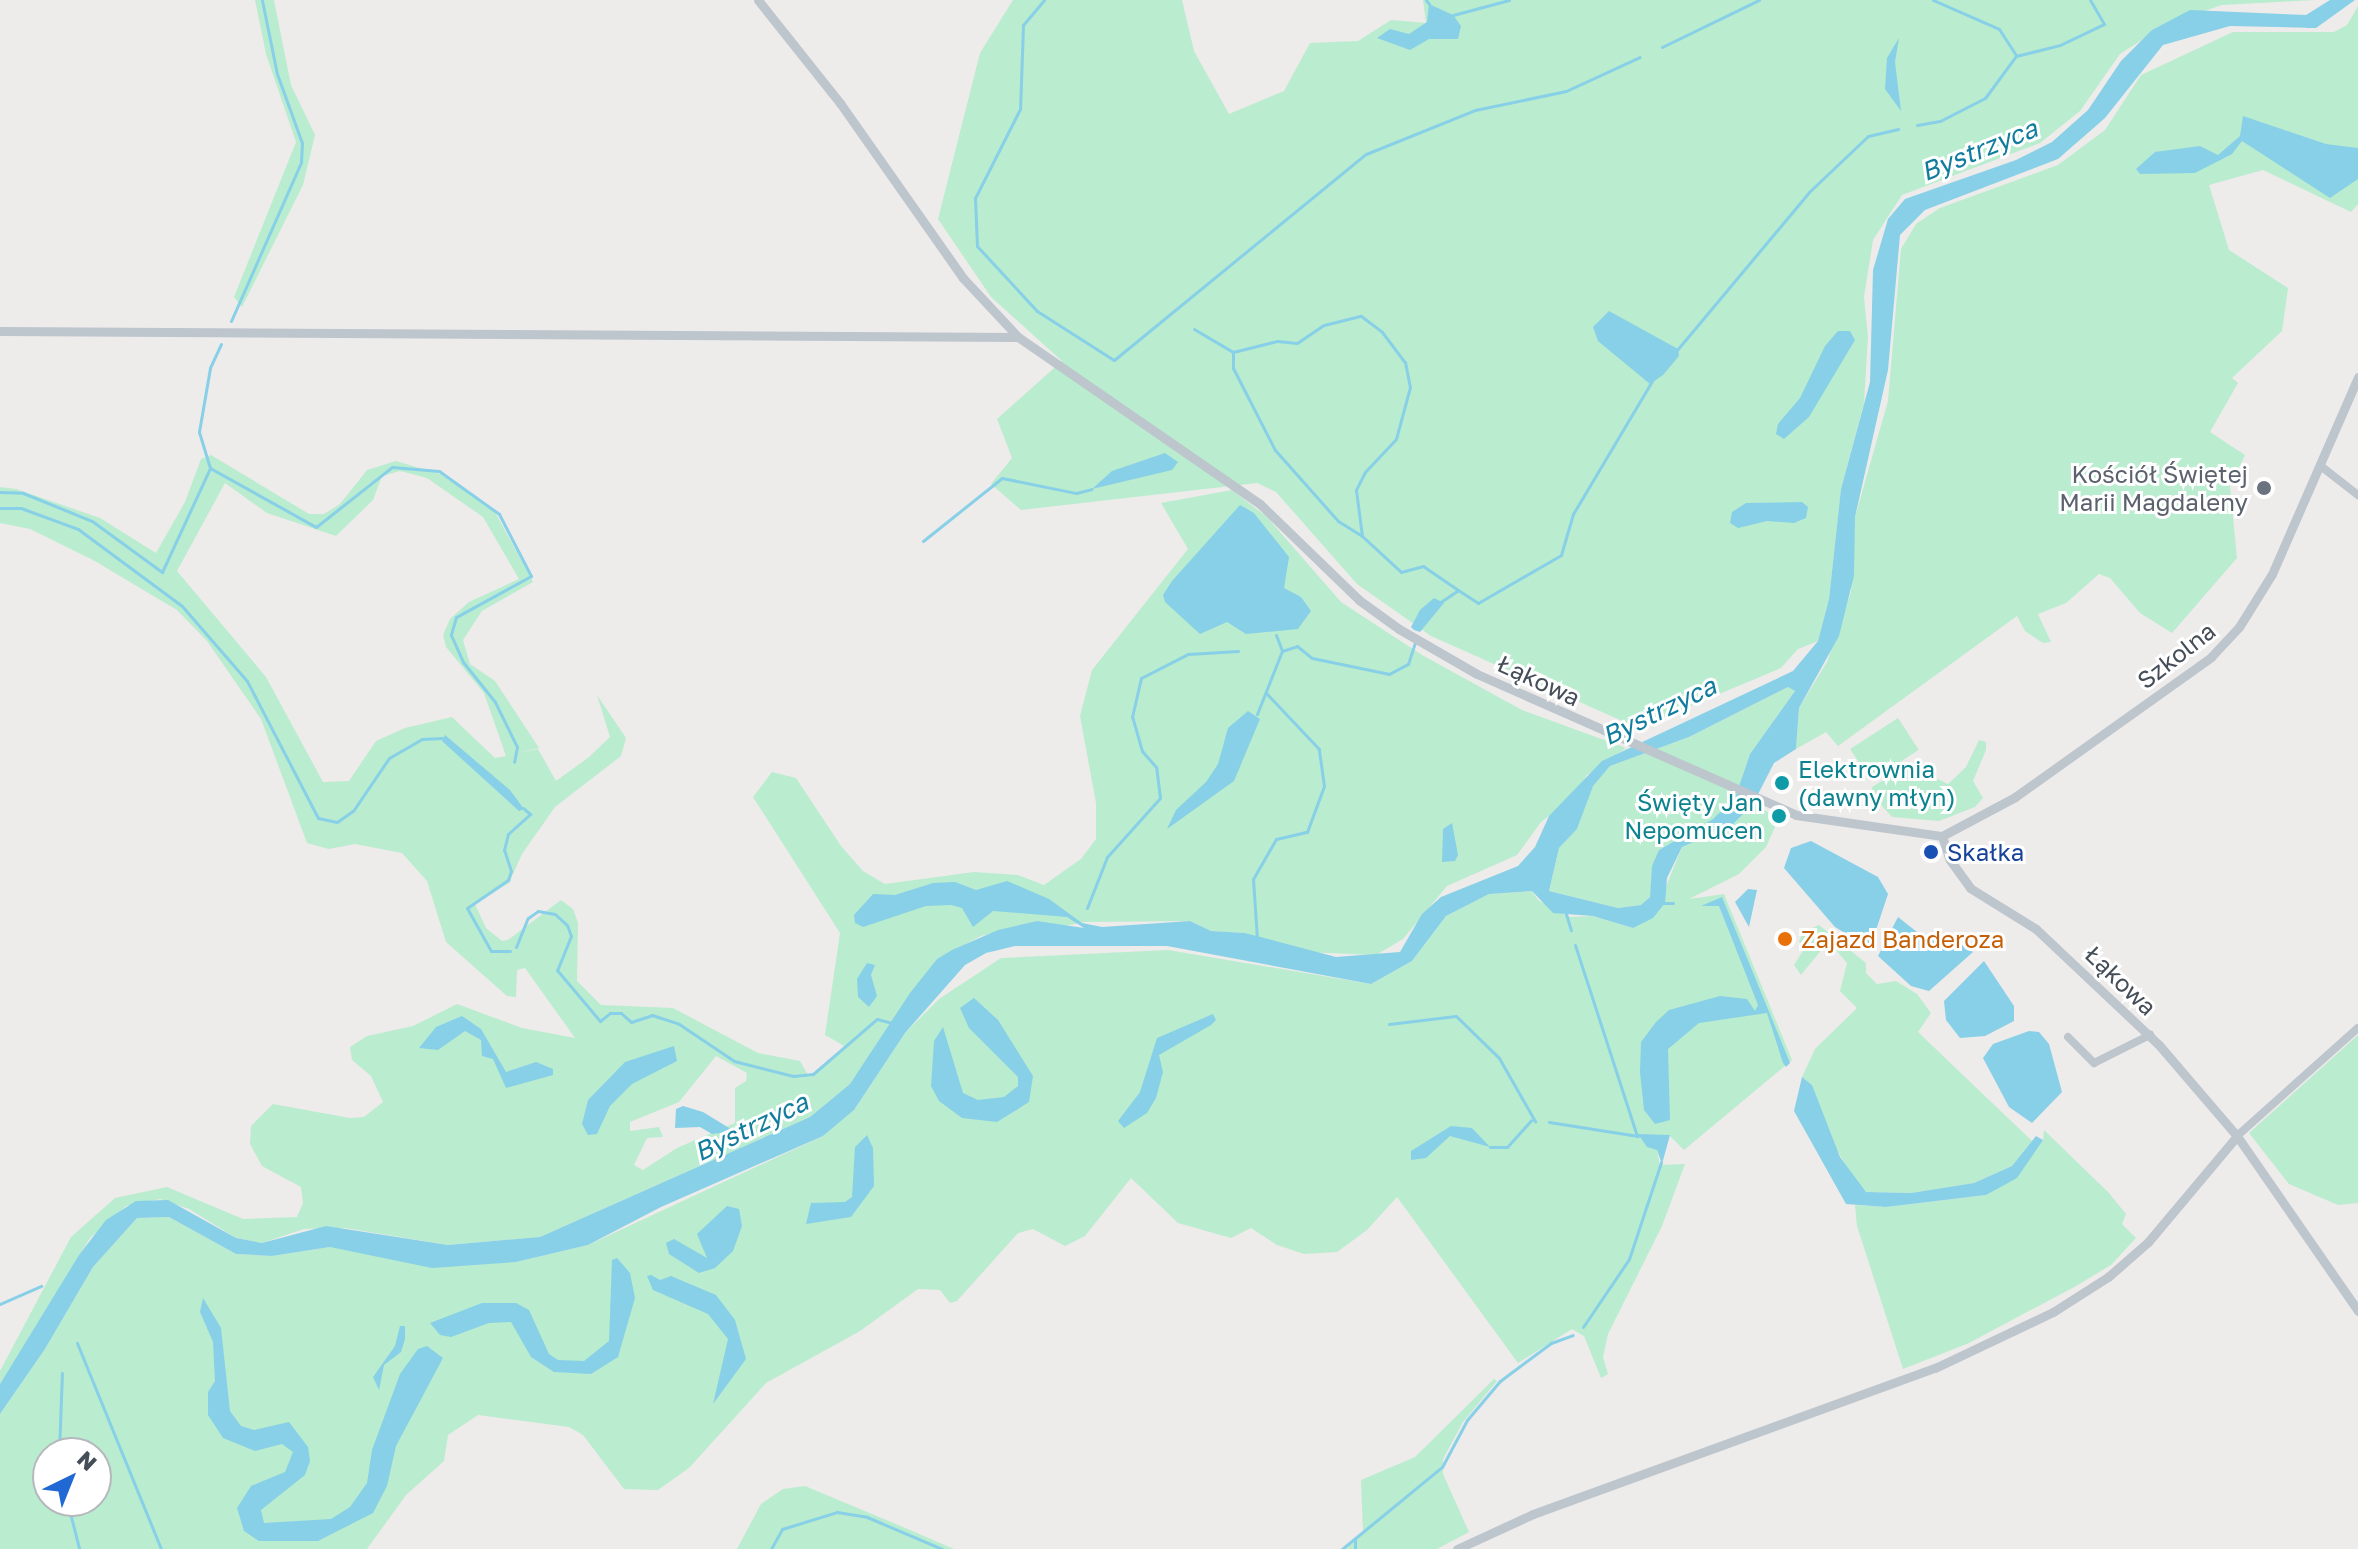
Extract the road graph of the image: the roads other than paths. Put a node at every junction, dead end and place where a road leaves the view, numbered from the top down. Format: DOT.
graph roads {
  1 [pos="758,0"];
  2 [pos="0,331"];
  3 [pos="1018,337"];
  4 [pos="2358,377"];
  5 [pos="2322,467"];
  6 [pos="2358,495"];
  7 [pos="1942,836"];
  8 [pos="2358,1028"];
  9 [pos="2150,1035"];
  10 [pos="2068,1037"];
  11 [pos="2237,1136"];
  12 [pos="2358,1311"];
  13 [pos="1457,1549"];
  1 -- 3 [label="street, Łąkowa"];
  2 -- 3 [label="street"];
  3 -- 7 [label="street, Łąkowa"];
  4 -- 5 [label="street, Szkolna"];
  5 -- 6 [label="street"];
  5 -- 7 [label="street, Szkolna"];
  7 -- 9 [label="street, Łąkowa"];
  8 -- 11 [label="street"];
  9 -- 10 [label="street"];
  9 -- 11 [label="street, Łąkowa"];
  11 -- 12 [label="street, Łąkowa"];
  11 -- 13 [label="street"];
}
